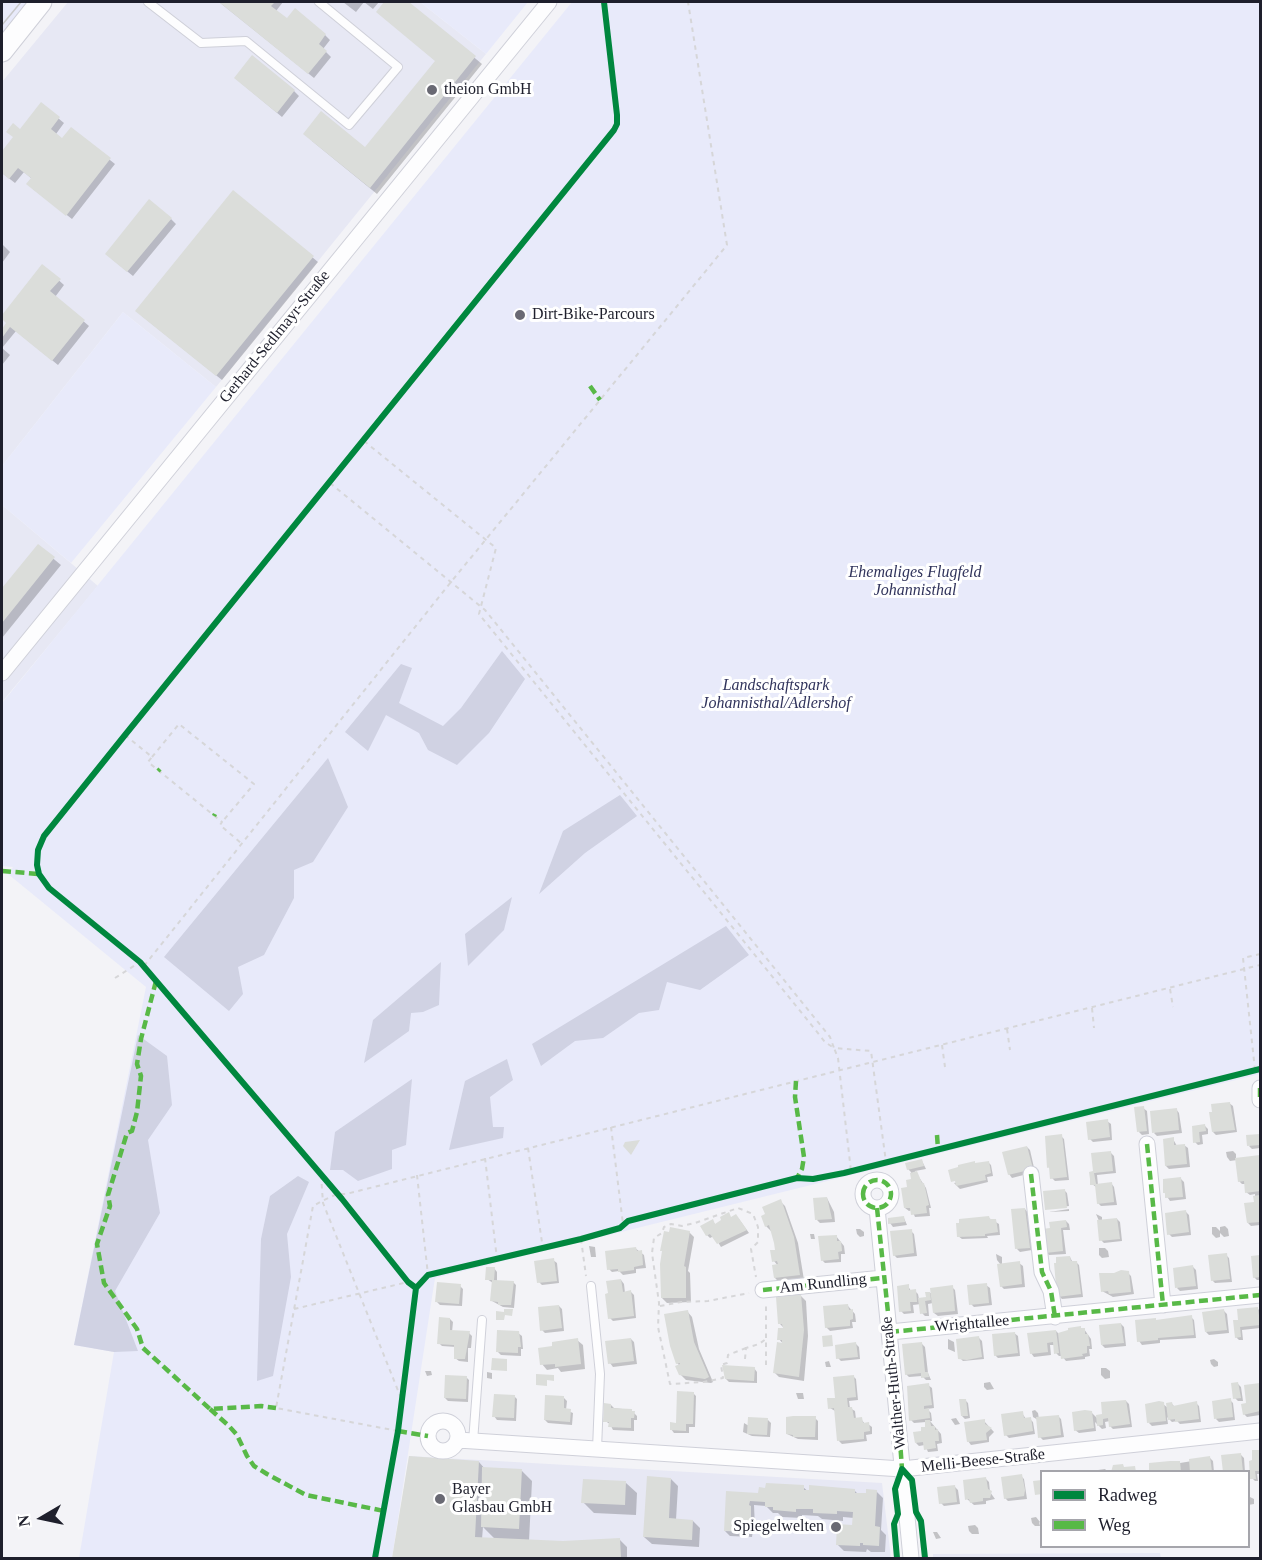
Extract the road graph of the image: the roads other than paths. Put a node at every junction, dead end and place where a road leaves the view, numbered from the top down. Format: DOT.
graph roads {
  1 [pos="42,2"];
  2 [pos="148,2"];
  3 [pos="319,2"];
  4 [pos="549,2"];
  5 [pos="2,51"];
  6 [pos="2,673"];
  7 [pos="1260,1088"];
  8 [pos="1260,1100"];
  9 [pos="1146,1144"];
  10 [pos="1031,1174"];
  11 [pos="877,1208"];
  12 [pos="883,1278"];
  13 [pos="591,1286"];
  14 [pos="763,1290"];
  15 [pos="1260,1295"];
  16 [pos="1163,1305"];
  17 [pos="1055,1317"];
  18 [pos="482,1320"];
  19 [pos="890,1332"];
  20 [pos="1260,1431"];
  21 [pos="466,1441"];
  22 [pos="597,1451"];
  23 [pos="902,1469"];
  24 [pos="911,1558"];
  1 -- 5 [label="main road"];
  2 -- 3 [label="lane"];
  4 -- 6 [label="street, Gerhard-Sedlmayr-Straße"];
  7 -- 8 [label="street"];
  9 -- 16 [label="street"];
  10 -- 17 [label="street"];
  11 -- 12 [label="street, Walther-Huth-Straße"];
  12 -- 14 [label="street, Am Rundling"];
  12 -- 19 [label="street, Walther-Huth-Straße"];
  13 -- 22 [label="lane"];
  15 -- 16 [label="street, Wrightallee"];
  16 -- 17 [label="street, Wrightallee"];
  17 -- 19 [label="street, Wrightallee"];
  18 -- 21 [label="lane, Melli-Beese-Straße"];
  19 -- 23 [label="street, Walther-Huth-Straße"];
  20 -- 23 [label="street, Melli-Beese-Straße"];
  21 -- 22 [label="street, Melli-Beese-Straße"];
  22 -- 23 [label="street, Melli-Beese-Straße"];
  23 -- 24 [label="street, Walther-Huth-Straße"];
}
